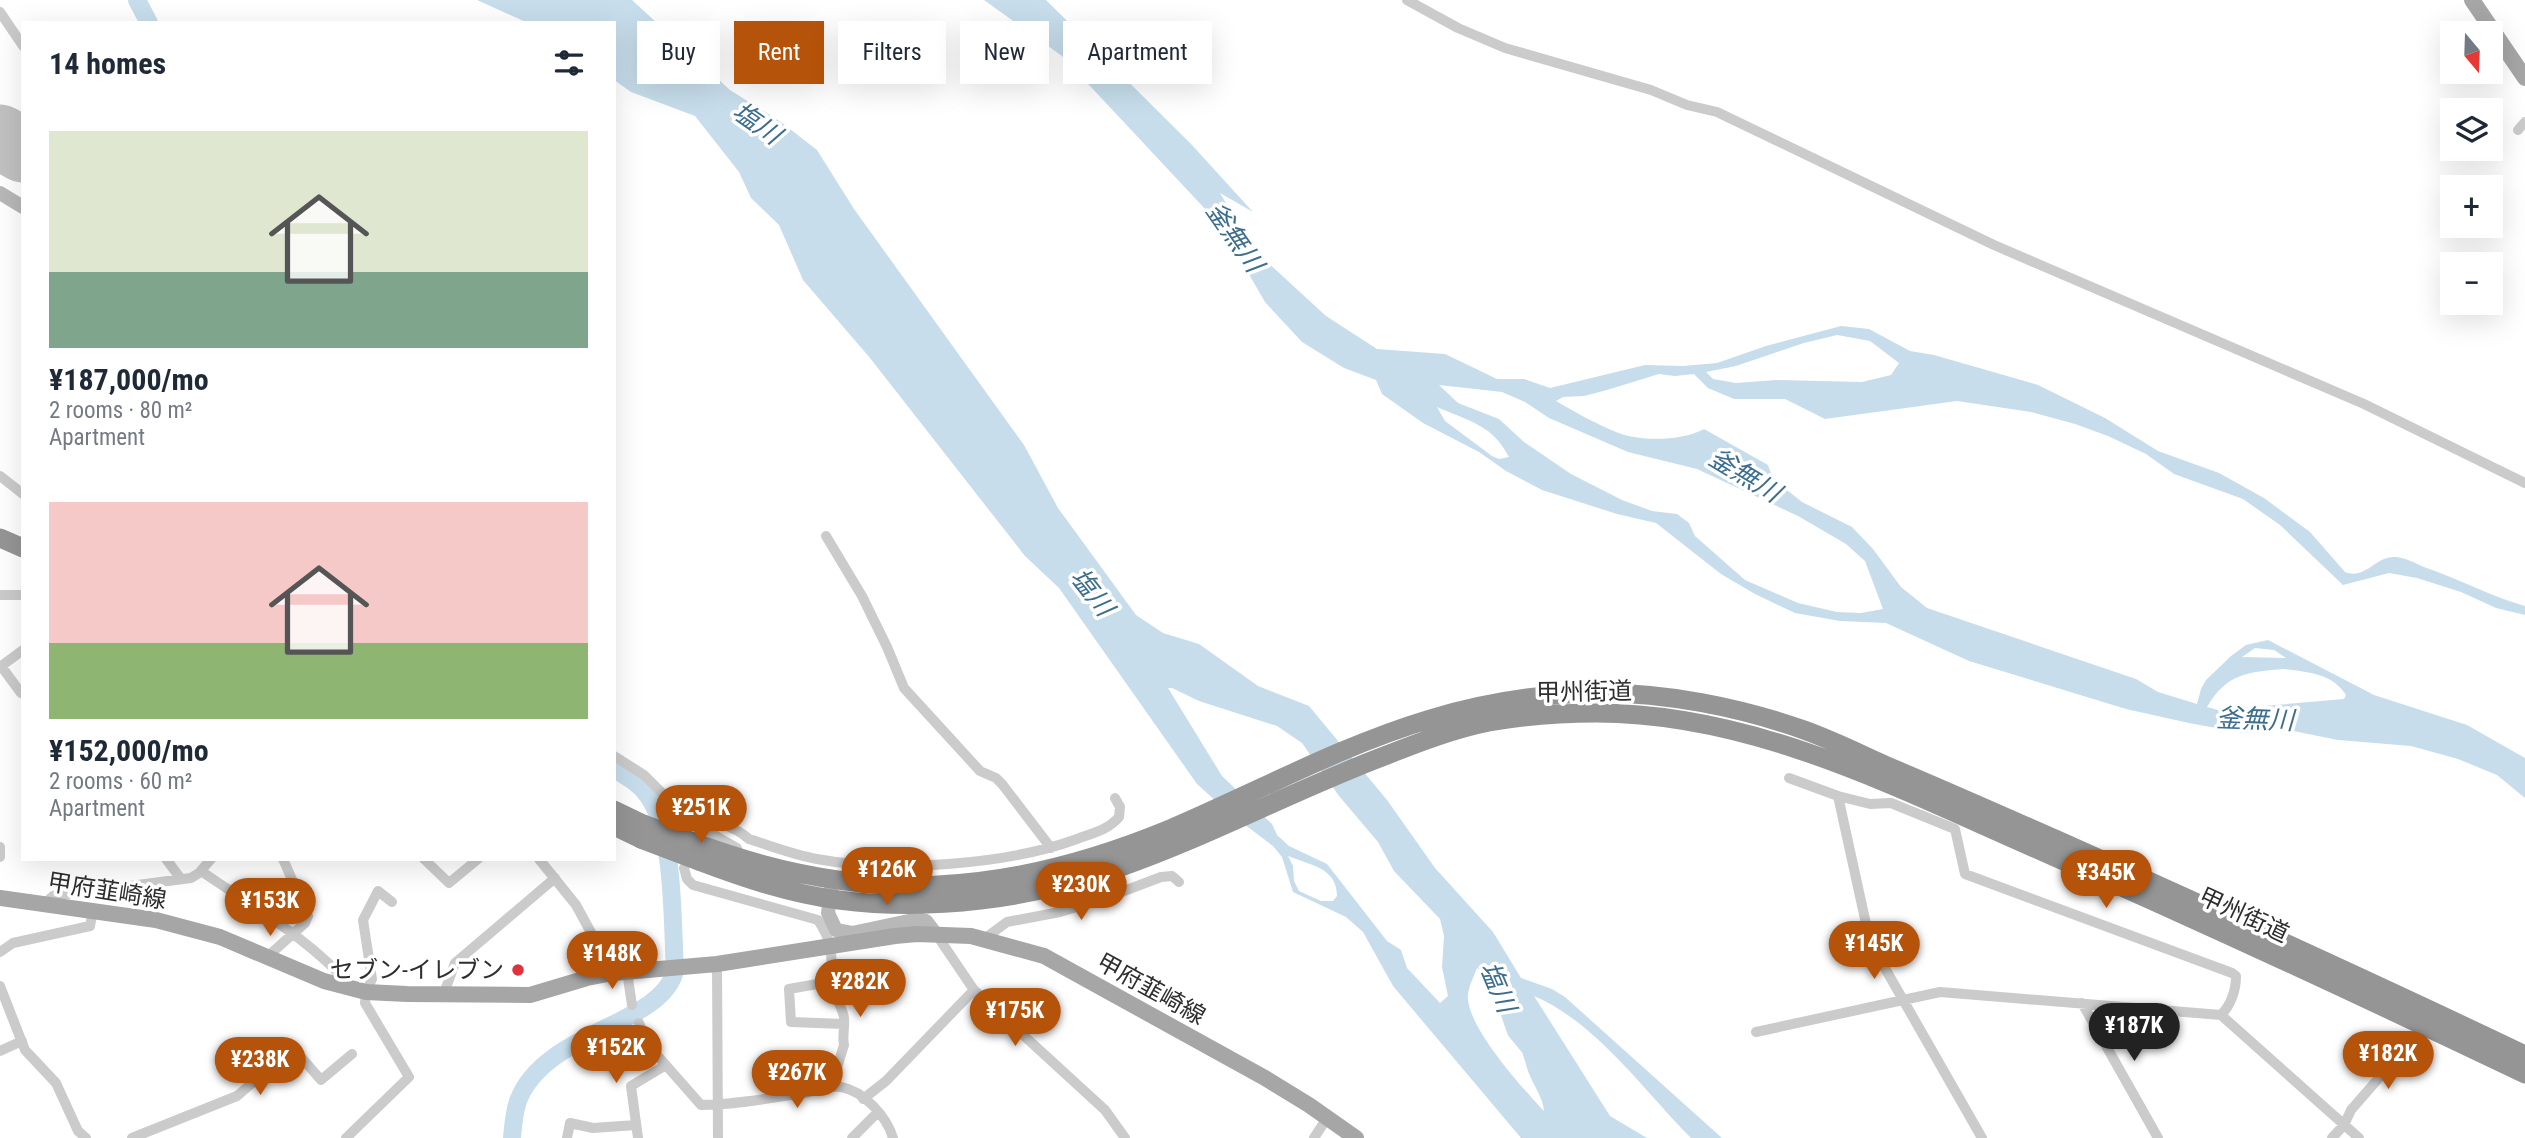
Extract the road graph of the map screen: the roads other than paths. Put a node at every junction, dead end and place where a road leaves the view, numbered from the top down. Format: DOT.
graph roads {
  1 [pos="1407,0"];
  2 [pos="2472,0"];
  3 [pos="0,12"];
  4 [pos="21,43"];
  5 [pos="2525,78"];
  6 [pos="0,193"];
  7 [pos="21,206"];
  8 [pos="0,476"];
  9 [pos="2525,483"];
  10 [pos="21,492"];
  11 [pos="826,536"];
  12 [pos="0,538"];
  13 [pos="21,547"];
  14 [pos="0,552"];
  15 [pos="21,561"];
  16 [pos="0,595"];
  17 [pos="21,595"];
  18 [pos="21,651"];
  19 [pos="0,667"];
  20 [pos="21,693"];
  21 [pos="616,757"];
  22 [pos="1789,778"];
  23 [pos="1838,796"];
  24 [pos="1115,798"];
  25 [pos="1935,804"];
  26 [pos="616,812"];
  27 [pos="682,820"];
  28 [pos="616,826"];
  29 [pos="642,831"];
  30 [pos="1173,837"];
  31 [pos="0,847"];
  32 [pos="1051,848"];
  33 [pos="0,857"];
  34 [pos="693,857"];
  35 [pos="740,859"];
  36 [pos="168,861"];
  37 [pos="209,861"];
  38 [pos="285,861"];
  39 [pos="426,861"];
  40 [pos="476,861"];
  41 [pos="541,861"];
  42 [pos="201,871"];
  43 [pos="555,878"];
  44 [pos="181,879"];
  45 [pos="1179,882"];
  46 [pos="831,889"];
  47 [pos="0,898"];
  48 [pos="392,902"];
  49 [pos="45,903"];
  50 [pos="93,909"];
  51 [pos="1004,909"];
  52 [pos="1007,922"];
  53 [pos="293,934"];
  54 [pos="936,934"];
  55 [pos="984,939"];
  56 [pos="832,947"];
  57 [pos="0,952"];
  58 [pos="267,957"];
  59 [pos="717,964"];
  60 [pos="620,973"];
  61 [pos="834,981"];
  62 [pos="0,986"];
  63 [pos="974,989"];
  64 [pos="359,991"];
  65 [pos="443,996"];
  66 [pos="1903,998"];
  67 [pos="2082,1003"];
  68 [pos="632,1005"];
  69 [pos="2221,1015"];
  70 [pos="2429,1019"];
  71 [pos="639,1023"];
  72 [pos="844,1024"];
  73 [pos="1756,1032"];
  74 [pos="22,1041"];
  75 [pos="0,1051"];
  76 [pos="352,1054"];
  77 [pos="2525,1055"];
  78 [pos="666,1065"];
  79 [pos="2525,1074"];
  80 [pos="831,1087"];
  81 [pos="863,1099"];
  82 [pos="717,1105"];
  83 [pos="878,1112"];
  84 [pos="1327,1118"];
  85 [pos="636,1125"];
  86 [pos="2344,1125"];
  87 [pos="86,1138"];
  88 [pos="132,1138"];
  89 [pos="346,1138"];
  90 [pos="567,1138"];
  91 [pos="638,1138"];
  92 [pos="718,1138"];
  93 [pos="852,1138"];
  94 [pos="893,1138"];
  95 [pos="1125,1138"];
  96 [pos="1314,1138"];
  97 [pos="1356,1138"];
  98 [pos="1982,1138"];
  99 [pos="2158,1138"];
  100 [pos="2332,1138"];
  101 [pos="2359,1138"];
  1 -- 9 [label="street"];
  2 -- 5 [label="main road"];
  3 -- 4 [label="street"];
  6 -- 7 [label="street"];
  8 -- 10 [label="street"];
  11 -- 32 [label="street"];
  12 -- 13 [label="highway"];
  14 -- 15 [label="highway"];
  16 -- 17 [label="street"];
  18 -- 19 [label="street"];
  19 -- 20 [label="street"];
  21 -- 27 [label="street"];
  22 -- 23 [label="street"];
  23 -- 25 [label="street"];
  23 -- 66 [label="street"];
  24 -- 32 [label="street"];
  25 -- 30 [label="highway, 甲州街道"];
  25 -- 30 [label="highway, 甲州街道"];
  25 -- 69 [label="street"];
  25 -- 70 [label="highway, 甲州街道"];
  26 -- 29 [label="highway, 甲州街道"];
  27 -- 32 [label="street"];
  27 -- 35 [label="street"];
  28 -- 29 [label="highway, 甲州街道"];
  29 -- 34 [label="highway, 甲州街道, bridge"];
  30 -- 46 [label="highway, 甲州街道"];
  31 -- 33 [label="street"];
  34 -- 35 [label="highway, 甲州街道"];
  34 -- 46 [label="highway, 甲州街道"];
  34 -- 56 [label="street"];
  35 -- 46 [label="highway, 甲州街道"];
  36 -- 44 [label="street"];
  37 -- 42 [label="street"];
  38 -- 53 [label="street"];
  39 -- 40 [label="street"];
  41 -- 43 [label="street"];
  42 -- 44 [label="street"];
  42 -- 53 [label="street"];
  43 -- 60 [label="street"];
  43 -- 65 [label="street"];
  44 -- 49 [label="street"];
  45 -- 52 [label="street"];
  46 -- 54 [label="street"];
  47 -- 49 [label="main road, 甲府韮崎線"];
  48 -- 64 [label="street"];
  49 -- 50 [label="main road, 甲府韮崎線"];
  50 -- 57 [label="street"];
  50 -- 58 [label="main road, 甲府韮崎線"];
  51 -- 52 [label="street"];
  52 -- 55 [label="street"];
  53 -- 58 [label="street"];
  53 -- 64 [label="street"];
  54 -- 55 [label="main road, 甲府韮崎線"];
  54 -- 56 [label="main road, 甲府韮崎線"];
  54 -- 63 [label="street"];
  55 -- 84 [label="main road, 甲府韮崎線"];
  56 -- 59 [label="main road, 甲府韮崎線"];
  56 -- 61 [label="street"];
  58 -- 64 [label="main road, 甲府韮崎線"];
  59 -- 60 [label="main road, 甲府韮崎線"];
  59 -- 82 [label="street"];
  60 -- 65 [label="main road, 甲府韮崎線"];
  60 -- 68 [label="street"];
  61 -- 72 [label="street"];
  61 -- 72 [label="street"];
  62 -- 74 [label="street"];
  63 -- 81 [label="street"];
  63 -- 95 [label="street"];
  64 -- 65 [label="main road, 甲府韮崎線"];
  64 -- 89 [label="street"];
  66 -- 67 [label="street"];
  66 -- 73 [label="street"];
  66 -- 98 [label="street"];
  67 -- 69 [label="street"];
  67 -- 99 [label="street"];
  69 -- 86 [label="street"];
  70 -- 77 [label="highway, 甲州街道"];
  70 -- 79 [label="highway, 甲州街道"];
  70 -- 86 [label="street"];
  71 -- 78 [label="street"];
  72 -- 80 [label="street"];
  74 -- 75 [label="street"];
  74 -- 87 [label="street"];
  76 -- 88 [label="street"];
  78 -- 82 [label="street"];
  78 -- 85 [label="street"];
  80 -- 81 [label="street"];
  80 -- 82 [label="street"];
  81 -- 83 [label="street"];
  82 -- 92 [label="street"];
  83 -- 93 [label="street"];
  83 -- 94 [label="street"];
  84 -- 96 [label="street"];
  84 -- 97 [label="main road, 甲府韮崎線"];
  85 -- 90 [label="street"];
  85 -- 91 [label="street"];
  86 -- 100 [label="street"];
  86 -- 101 [label="street"];
}
